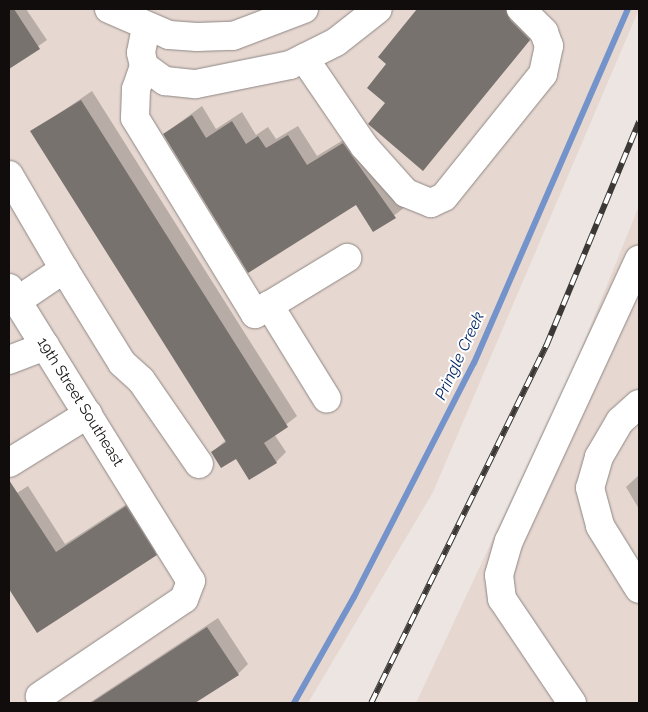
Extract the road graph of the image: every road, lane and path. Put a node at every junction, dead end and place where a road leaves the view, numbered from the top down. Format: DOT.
graph roads {
  1 [pos="109,9"];
  2 [pos="304,9"];
  3 [pos="378,9"];
  4 [pos="521,9"];
  5 [pos="273,24"];
  6 [pos="146,27"];
  7 [pos="297,61"];
  8 [pos="144,66"];
  9 [pos="9,176"];
  10 [pos="347,258"];
  11 [pos="639,260"];
  12 [pos="64,269"];
  13 [pos="13,294"];
  14 [pos="269,305"];
  15 [pos="45,346"];
  16 [pos="9,360"];
  17 [pos="326,399"];
  18 [pos="639,404"];
  19 [pos="88,414"];
  20 [pos="9,463"];
  21 [pos="199,464"];
  22 [pos="639,589"];
  23 [pos="40,696"];
  24 [pos="572,703"];
  1 -- 6 [label="street"];
  2 -- 5 [label="street"];
  3 -- 7 [label="street"];
  4 -- 7 [label="street"];
  5 -- 6 [label="street"];
  5 -- 7 [label="street"];
  6 -- 8 [label="street"];
  7 -- 8 [label="street"];
  8 -- 14 [label="street"];
  9 -- 12 [label="street"];
  10 -- 14 [label="street"];
  11 -- 24 [label="street"];
  12 -- 13 [label="street"];
  12 -- 21 [label="street"];
  13 -- 15 [label="street, 19th Street Southeast"];
  14 -- 17 [label="street"];
  15 -- 16 [label="street"];
  15 -- 19 [label="street, 19th Street Southeast"];
  18 -- 22 [label="street"];
  19 -- 20 [label="street"];
  19 -- 23 [label="street, 19th Street Southeast"];
}
